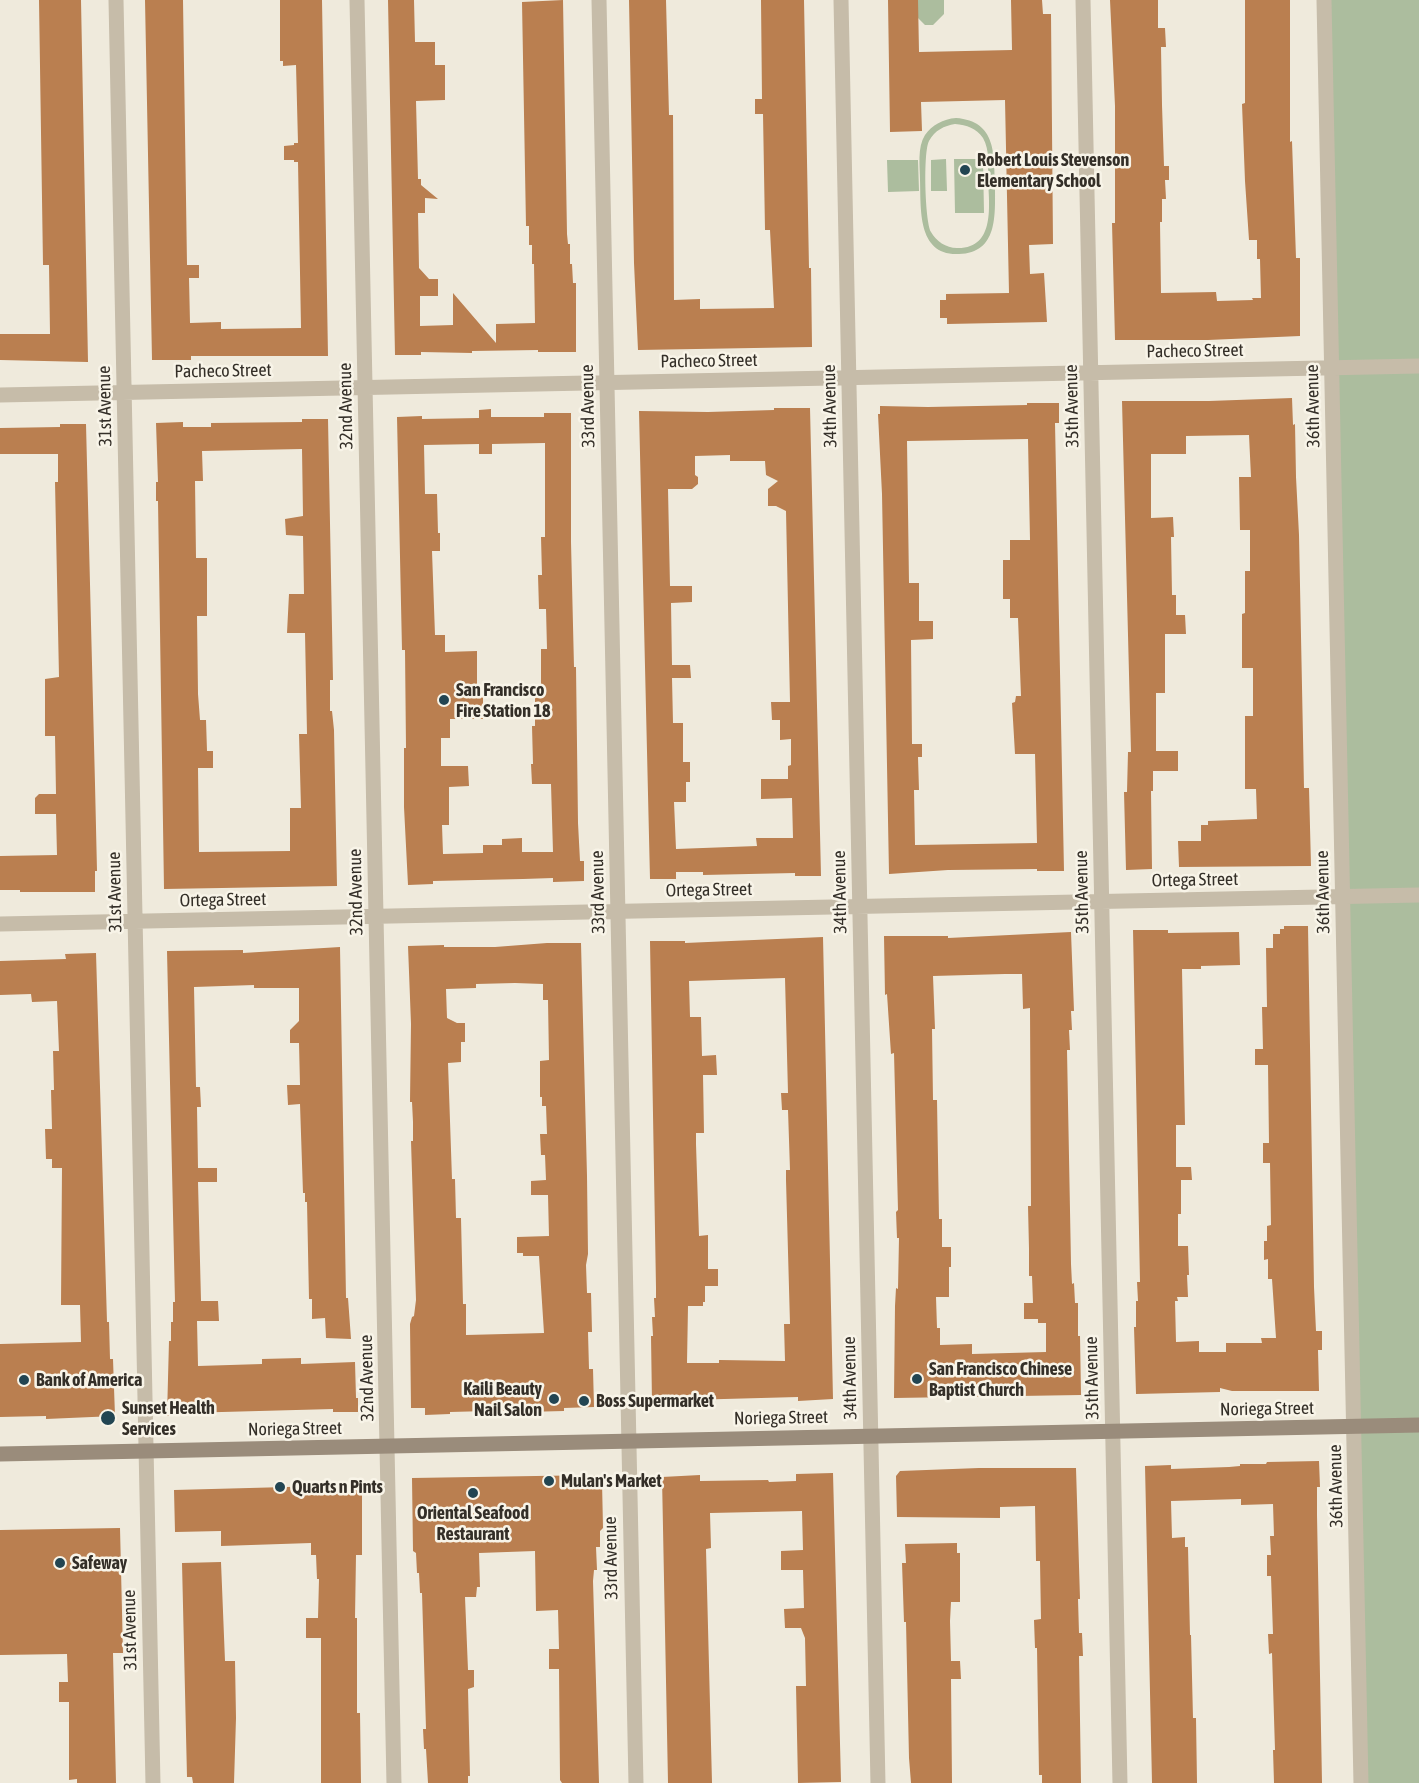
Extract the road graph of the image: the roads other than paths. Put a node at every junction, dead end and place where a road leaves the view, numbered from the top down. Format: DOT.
graph roads {
  1 [pos="116,0"];
  2 [pos="357,0"];
  3 [pos="599,0"];
  4 [pos="841,0"];
  5 [pos="1083,0"];
  6 [pos="1324,0"];
  7 [pos="1419,366"];
  8 [pos="1332,368"];
  9 [pos="1090,373"];
  10 [pos="849,378"];
  11 [pos="607,383"];
  12 [pos="366,388"];
  13 [pos="124,393"];
  14 [pos="0,395"];
  15 [pos="1419,895"];
  16 [pos="1343,897"];
  17 [pos="1101,902"];
  18 [pos="860,906"];
  19 [pos="618,912"];
  20 [pos="376,916"];
  21 [pos="135,921"];
  22 [pos="0,924"];
  23 [pos="1419,1425"];
  24 [pos="1354,1426"];
  25 [pos="1112,1431"];
  26 [pos="870,1436"];
  27 [pos="629,1442"];
  28 [pos="387,1446"];
  29 [pos="146,1451"];
  30 [pos="0,1454"];
  31 [pos="153,1783"];
  32 [pos="394,1783"];
  33 [pos="636,1783"];
  34 [pos="878,1783"];
  35 [pos="1120,1783"];
  36 [pos="1361,1783"];
  1 -- 13 [label="street, 31st Avenue"];
  2 -- 12 [label="street, 32nd Avenue"];
  3 -- 11 [label="street, 33rd Avenue"];
  4 -- 10 [label="street, 34th Avenue"];
  5 -- 9 [label="street, 35th Avenue"];
  6 -- 8 [label="street, 36th Avenue"];
  7 -- 8 [label="street, Pacheco Street"];
  8 -- 9 [label="street, Pacheco Street"];
  8 -- 16 [label="street, 36th Avenue"];
  9 -- 10 [label="street, Pacheco Street"];
  9 -- 17 [label="street, 35th Avenue"];
  10 -- 11 [label="street, Pacheco Street"];
  10 -- 18 [label="street, 34th Avenue"];
  11 -- 12 [label="street, Pacheco Street"];
  11 -- 19 [label="street, 33rd Avenue"];
  12 -- 13 [label="street, Pacheco Street"];
  12 -- 20 [label="street, 32nd Avenue"];
  13 -- 14 [label="street, Pacheco Street"];
  13 -- 21 [label="street, 31st Avenue"];
  15 -- 16 [label="street, Ortega Street"];
  16 -- 17 [label="street, Ortega Street"];
  16 -- 24 [label="street, 36th Avenue"];
  17 -- 18 [label="street, Ortega Street"];
  17 -- 25 [label="street, 35th Avenue"];
  18 -- 19 [label="street, Ortega Street"];
  18 -- 26 [label="street, 34th Avenue"];
  19 -- 20 [label="street, Ortega Street"];
  19 -- 27 [label="street, 33rd Avenue"];
  20 -- 21 [label="street, Ortega Street"];
  20 -- 28 [label="street, 32nd Avenue"];
  21 -- 22 [label="street, Ortega Street"];
  21 -- 29 [label="street, 31st Avenue"];
  23 -- 24 [label="street, Noriega Street"];
  24 -- 25 [label="street, Noriega Street"];
  24 -- 36 [label="street, 36th Avenue"];
  25 -- 26 [label="street, Noriega Street"];
  25 -- 35 [label="street, 35th Avenue"];
  26 -- 27 [label="street, Noriega Street"];
  26 -- 34 [label="street, 34th Avenue"];
  27 -- 28 [label="street, Noriega Street"];
  27 -- 33 [label="street, 33rd Avenue"];
  28 -- 29 [label="street, Noriega Street"];
  28 -- 32 [label="street, 32nd Avenue"];
  29 -- 30 [label="street, Noriega Street"];
  29 -- 31 [label="street, 31st Avenue"];
}
